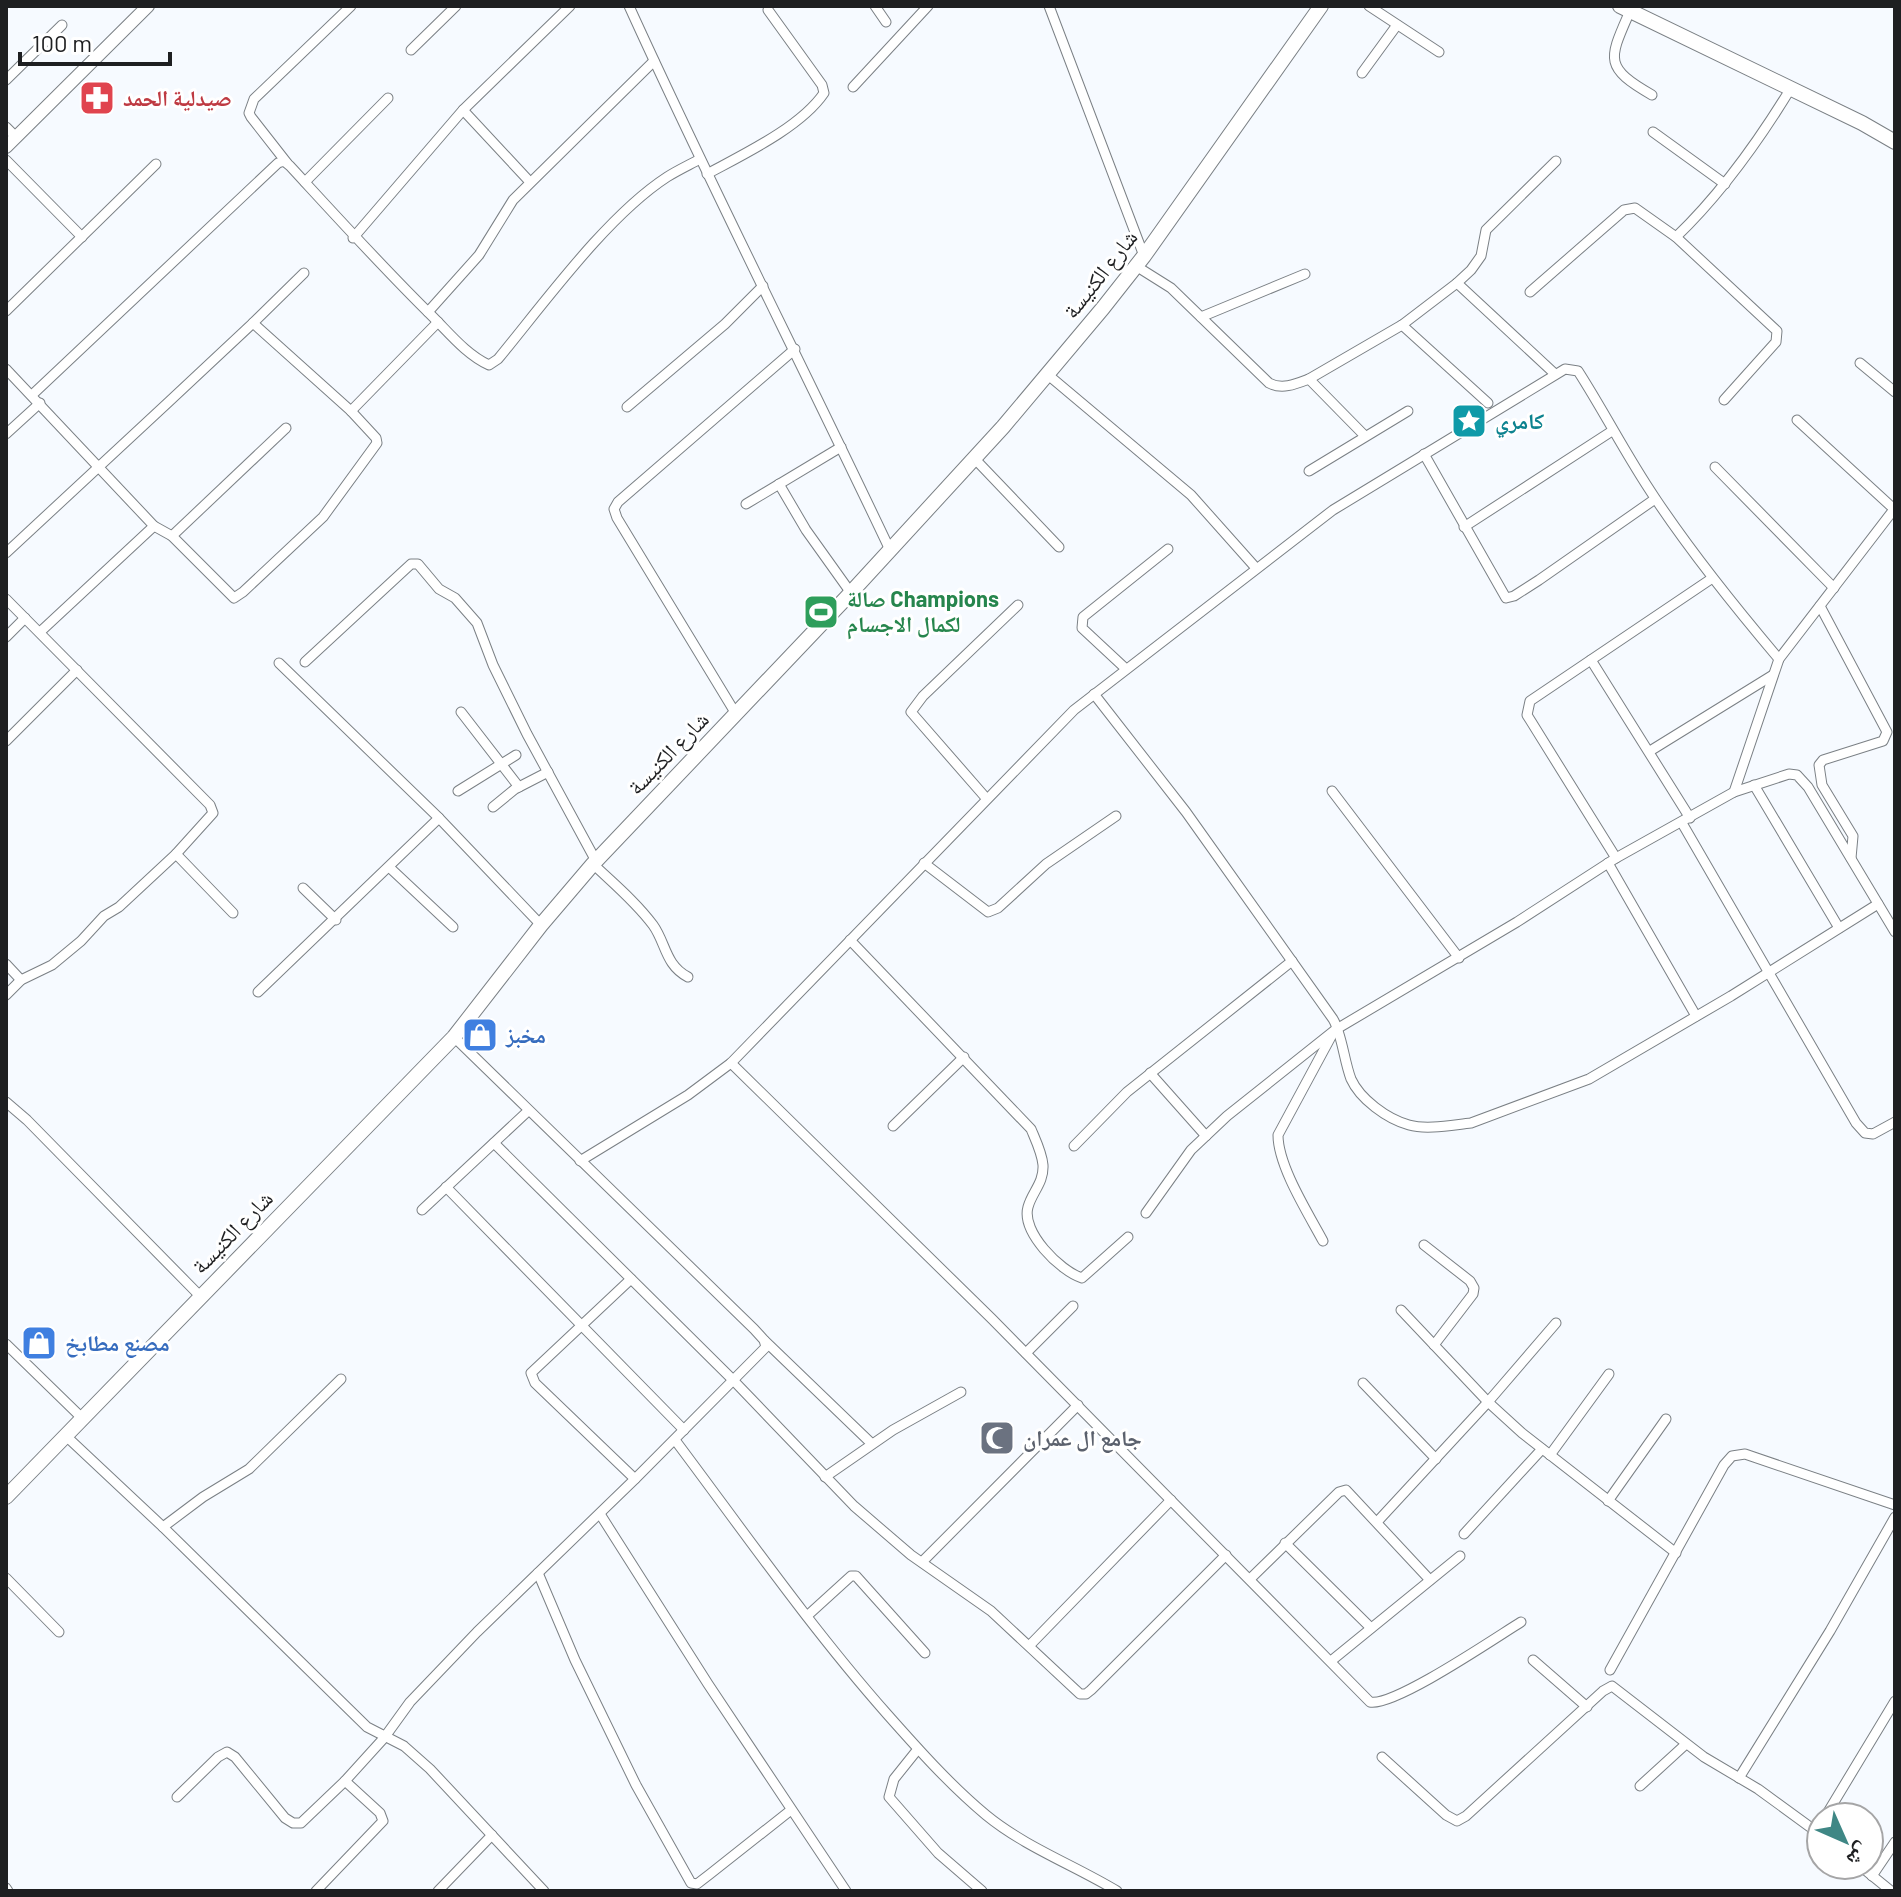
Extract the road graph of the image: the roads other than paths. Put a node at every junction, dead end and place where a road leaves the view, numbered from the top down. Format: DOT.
graph roads {
  1 [pos="148,6"];
  2 [pos="351,6"];
  3 [pos="456,6"];
  4 [pos="570,6"];
  5 [pos="629,6"];
  6 [pos="875,6"];
  7 [pos="928,6"];
  8 [pos="1049,6"];
  9 [pos="1321,6"];
  10 [pos="1369,6"];
  11 [pos="768,10"];
  12 [pos="1635,10"];
  13 [pos="886,22"];
  14 [pos="62,25"];
  15 [pos="1397,25"];
  16 [pos="411,50"];
  17 [pos="1439,52"];
  18 [pos="654,61"];
  19 [pos="1362,73"];
  20 [pos="6,80"];
  21 [pos="853,87"];
  22 [pos="1791,88"];
  23 [pos="1652,95"];
  24 [pos="388,98"];
  25 [pos="463,110"];
  26 [pos="6,127"];
  27 [pos="1653,132"];
  28 [pos="16,137"];
  29 [pos="1895,142"];
  30 [pos="6,147"];
  31 [pos="700,159"];
  32 [pos="6,160"];
  33 [pos="1556,161"];
  34 [pos="156,164"];
  35 [pos="290,166"];
  36 [pos="707,174"];
  37 [pos="305,182"];
  38 [pos="530,182"];
  39 [pos="1725,184"];
  40 [pos="82,237"];
  41 [pos="1676,237"];
  42 [pos="353,238"];
  43 [pos="1140,261"];
  44 [pos="304,273"];
  45 [pos="1305,274"];
  46 [pos="1457,283"];
  47 [pos="763,286"];
  48 [pos="1530,292"];
  49 [pos="6,311"];
  50 [pos="428,312"];
  51 [pos="1201,317"];
  52 [pos="438,322"];
  53 [pos="253,323"];
  54 [pos="1402,325"];
  55 [pos="795,349"];
  56 [pos="1860,363"];
  57 [pos="6,369"];
  58 [pos="1047,374"];
  59 [pos="1555,374"];
  60 [pos="1309,379"];
  61 [pos="1895,392"];
  62 [pos="32,395"];
  63 [pos="1724,400"];
  64 [pos="40,403"];
  65 [pos="1488,403"];
  66 [pos="627,407"];
  67 [pos="351,411"];
  68 [pos="1408,411"];
  69 [pos="1797,420"];
  70 [pos="286,428"];
  71 [pos="1612,431"];
  72 [pos="6,434"];
  73 [pos="1365,436"];
  74 [pos="841,447"];
  75 [pos="1424,454"];
  76 [pos="974,458"];
  77 [pos="1715,467"];
  78 [pos="97,468"];
  79 [pos="1309,471"];
  80 [pos="779,484"];
  81 [pos="1655,499"];
  82 [pos="746,504"];
  83 [pos="1894,508"];
  84 [pos="154,526"];
  85 [pos="1464,527"];
  86 [pos="172,536"];
  87 [pos="1059,547"];
  88 [pos="1168,549"];
  89 [pos="890,550"];
  90 [pos="6,553"];
  91 [pos="1256,568"];
  92 [pos="1711,579"];
  93 [pos="1834,588"];
  94 [pos="851,593"];
  95 [pos="6,599"];
  96 [pos="1018,605"];
  97 [pos="1820,606"];
  98 [pos="25,618"];
  99 [pos="40,632"];
  100 [pos="6,637"];
  101 [pos="1779,659"];
  102 [pos="1591,660"];
  103 [pos="305,662"];
  104 [pos="279,663"];
  105 [pos="1126,669"];
  106 [pos="77,670"];
  107 [pos="1773,675"];
  108 [pos="1094,694"];
  109 [pos="461,712"];
  110 [pos="736,714"];
  111 [pos="6,741"];
  112 [pos="1650,751"];
  113 [pos="516,755"];
  114 [pos="501,763"];
  115 [pos="548,772"];
  116 [pos="1754,785"];
  117 [pos="519,787"];
  118 [pos="458,791"];
  119 [pos="1332,791"];
  120 [pos="1734,792"];
  121 [pos="986,798"];
  122 [pos="493,807"];
  123 [pos="1116,816"];
  124 [pos="439,818"];
  125 [pos="1686,821"];
  126 [pos="176,854"];
  127 [pos="1851,858"];
  128 [pos="1612,861"];
  129 [pos="595,863"];
  130 [pos="924,863"];
  131 [pos="389,867"];
  132 [pos="303,888"];
  133 [pos="1878,904"];
  134 [pos="233,913"];
  135 [pos="336,920"];
  136 [pos="541,925"];
  137 [pos="453,927"];
  138 [pos="1839,928"];
  139 [pos="1895,932"];
  140 [pos="850,940"];
  141 [pos="1459,958"];
  142 [pos="1292,961"];
  143 [pos="6,964"];
  144 [pos="1768,973"];
  145 [pos="688,977"];
  146 [pos="21,980"];
  147 [pos="258,992"];
  148 [pos="6,995"];
  149 [pos="1696,1016"];
  150 [pos="1336,1028"];
  151 [pos="454,1037"];
  152 [pos="964,1057"];
  153 [pos="731,1063"];
  154 [pos="1150,1073"];
  155 [pos="6,1102"];
  156 [pos="528,1111"];
  157 [pos="1895,1122"];
  158 [pos="893,1126"];
  159 [pos="1206,1136"];
  160 [pos="494,1143"];
  161 [pos="1074,1146"];
  162 [pos="580,1161"];
  163 [pos="446,1187"];
  164 [pos="422,1210"];
  165 [pos="1146,1213"];
  166 [pos="1128,1237"];
  167 [pos="1323,1241"];
  168 [pos="1424,1245"];
  169 [pos="631,1279"];
  170 [pos="200,1296"];
  171 [pos="1073,1306"];
  172 [pos="1401,1310"];
  173 [pos="1556,1323"];
  174 [pos="581,1325"];
  175 [pos="764,1340"];
  176 [pos="6,1344"];
  177 [pos="1434,1345"];
  178 [pos="1026,1353"];
  179 [pos="1609,1374"];
  180 [pos="341,1379"];
  181 [pos="733,1380"];
  182 [pos="1363,1383"];
  183 [pos="961,1392"];
  184 [pos="1488,1402"];
  185 [pos="1078,1405"];
  186 [pos="82,1418"];
  187 [pos="1666,1419"];
  188 [pos="684,1430"];
  189 [pos="66,1436"];
  190 [pos="675,1440"];
  191 [pos="872,1444"];
  192 [pos="1546,1452"];
  193 [pos="1436,1459"];
  194 [pos="825,1477"];
  195 [pos="635,1479"];
  196 [pos="6,1497"];
  197 [pos="1171,1500"];
  198 [pos="1608,1501"];
  199 [pos="1895,1505"];
  200 [pos="600,1514"];
  201 [pos="1895,1517"];
  202 [pos="1377,1522"];
  203 [pos="163,1527"];
  204 [pos="1464,1534"];
  205 [pos="1285,1543"];
  206 [pos="1676,1553"];
  207 [pos="1226,1555"];
  208 [pos="1460,1556"];
  209 [pos="922,1562"];
  210 [pos="538,1573"];
  211 [pos="6,1578"];
  212 [pos="1250,1579"];
  213 [pos="1430,1580"];
  214 [pos="807,1616"];
  215 [pos="1521,1622"];
  216 [pos="1371,1628"];
  217 [pos="59,1632"];
  218 [pos="1030,1645"];
  219 [pos="925,1653"];
  220 [pos="1533,1660"];
  221 [pos="1331,1661"];
  222 [pos="1610,1670"];
  223 [pos="1895,1701"];
  224 [pos="1587,1707"];
  225 [pos="384,1738"];
  226 [pos="1686,1744"];
  227 [pos="918,1749"];
  228 [pos="1382,1757"];
  229 [pos="1739,1778"];
  230 [pos="345,1781"];
  231 [pos="1640,1786"];
  232 [pos="177,1797"];
  233 [pos="1835,1801"];
  234 [pos="791,1810"];
  235 [pos="1805,1821"];
  236 [pos="492,1835"];
  237 [pos="316,1891"];
  238 [pos="438,1891"];
  239 [pos="542,1891"];
  240 [pos="846,1891"];
  241 [pos="982,1891"];
  242 [pos="1117,1891"];
  1 -- 28 [label="street"];
  2 -- 35 [label="street"];
  3 -- 16 [label="street"];
  4 -- 25 [label="street"];
  5 -- 18 [label="street"];
  6 -- 13 [label="street"];
  7 -- 21 [label="street"];
  8 -- 43 [label="street"];
  9 -- 43 [label="main road, شارع الكنيسة"];
  10 -- 15 [label="street"];
  11 -- 36 [label="street"];
  12 -- 22 [label="main road"];
  12 -- 23 [label="street"];
  14 -- 20 [label="street"];
  15 -- 17 [label="street"];
  15 -- 19 [label="street"];
  18 -- 31 [label="street"];
  18 -- 38 [label="street"];
  22 -- 29 [label="main road"];
  22 -- 39 [label="street"];
  24 -- 37 [label="street"];
  25 -- 38 [label="street"];
  25 -- 42 [label="street"];
  26 -- 28 [label="street"];
  27 -- 39 [label="street"];
  28 -- 30 [label="street"];
  31 -- 36 [label="street"];
  31 -- 52 [label="street"];
  32 -- 40 [label="street"];
  33 -- 46 [label="street"];
  34 -- 40 [label="street"];
  35 -- 37 [label="street"];
  35 -- 62 [label="street"];
  36 -- 47 [label="street"];
  37 -- 42 [label="street"];
  38 -- 50 [label="street"];
  39 -- 41 [label="street"];
  40 -- 49 [label="street"];
  41 -- 48 [label="street"];
  41 -- 63 [label="street"];
  42 -- 50 [label="street"];
  43 -- 51 [label="street"];
  43 -- 58 [label="main road, شارع الكنيسة"];
  44 -- 53 [label="street"];
  45 -- 51 [label="street"];
  46 -- 54 [label="street"];
  46 -- 59 [label="street"];
  47 -- 55 [label="street"];
  47 -- 66 [label="street"];
  50 -- 52 [label="street"];
  51 -- 60 [label="street"];
  52 -- 67 [label="street"];
  53 -- 67 [label="street"];
  53 -- 78 [label="street"];
  54 -- 60 [label="street"];
  54 -- 65 [label="street"];
  55 -- 74 [label="street"];
  55 -- 110 [label="street"];
  56 -- 61 [label="street"];
  57 -- 62 [label="street"];
  58 -- 76 [label="main road, شارع الكنيسة"];
  58 -- 91 [label="street"];
  59 -- 71 [label="street"];
  59 -- 75 [label="street"];
  60 -- 73 [label="street"];
  62 -- 64 [label="street"];
  64 -- 72 [label="street"];
  64 -- 78 [label="street"];
  67 -- 86 [label="street"];
  68 -- 73 [label="street"];
  69 -- 83 [label="street"];
  70 -- 86 [label="street"];
  71 -- 81 [label="street"];
  71 -- 85 [label="street"];
  73 -- 79 [label="street"];
  74 -- 80 [label="street"];
  74 -- 89 [label="street"];
  75 -- 85 [label="street"];
  75 -- 91 [label="street"];
  76 -- 87 [label="street"];
  76 -- 89 [label="main road, شارع الكنيسة"];
  77 -- 93 [label="street"];
  78 -- 84 [label="street"];
  78 -- 90 [label="street"];
  80 -- 82 [label="street"];
  80 -- 94 [label="street"];
  81 -- 85 [label="street"];
  81 -- 92 [label="street"];
  83 -- 93 [label="street"];
  84 -- 86 [label="street"];
  84 -- 99 [label="street"];
  88 -- 105 [label="street"];
  89 -- 94 [label="main road, شارع الكنيسة"];
  91 -- 105 [label="street"];
  92 -- 101 [label="street"];
  92 -- 102 [label="street"];
  93 -- 97 [label="street"];
  94 -- 110 [label="main road, شارع الكنيسة"];
  95 -- 98 [label="street"];
  96 -- 121 [label="street"];
  97 -- 101 [label="street"];
  97 -- 127 [label="street"];
  98 -- 99 [label="street"];
  98 -- 100 [label="street"];
  99 -- 106 [label="street"];
  101 -- 107 [label="street"];
  102 -- 112 [label="street"];
  102 -- 128 [label="street"];
  103 -- 115 [label="street"];
  104 -- 124 [label="street"];
  105 -- 108 [label="street"];
  106 -- 111 [label="street"];
  106 -- 126 [label="street"];
  107 -- 112 [label="street"];
  107 -- 120 [label="street"];
  108 -- 121 [label="street"];
  108 -- 142 [label="street"];
  109 -- 114 [label="street"];
  110 -- 129 [label="main road, شارع الكنيسة"];
  112 -- 125 [label="street"];
  113 -- 114 [label="street"];
  114 -- 117 [label="street"];
  114 -- 118 [label="street"];
  115 -- 117 [label="street"];
  115 -- 129 [label="street"];
  116 -- 120 [label="street"];
  116 -- 127 [label="street"];
  116 -- 138 [label="street"];
  117 -- 122 [label="street"];
  119 -- 141 [label="street"];
  120 -- 125 [label="street"];
  121 -- 130 [label="street"];
  123 -- 130 [label="street"];
  124 -- 131 [label="street"];
  124 -- 136 [label="street"];
  125 -- 128 [label="street"];
  125 -- 144 [label="street"];
  126 -- 134 [label="street"];
  126 -- 146 [label="street"];
  127 -- 133 [label="street"];
  128 -- 141 [label="street"];
  128 -- 149 [label="street"];
  129 -- 136 [label="main road, شارع الكنيسة"];
  129 -- 145 [label="street"];
  130 -- 140 [label="street"];
  131 -- 135 [label="street"];
  131 -- 137 [label="street"];
  132 -- 135 [label="street"];
  133 -- 138 [label="street"];
  133 -- 139 [label="street"];
  135 -- 147 [label="street"];
  136 -- 151 [label="main road, شارع الكنيسة"];
  138 -- 144 [label="street"];
  140 -- 152 [label="street"];
  140 -- 153 [label="street"];
  141 -- 150 [label="street"];
  142 -- 150 [label="street"];
  142 -- 154 [label="street"];
  143 -- 146 [label="street"];
  144 -- 149 [label="street"];
  144 -- 157 [label="street"];
  146 -- 148 [label="street"];
  149 -- 150 [label="street"];
  150 -- 159 [label="street"];
  150 -- 167 [label="street"];
  151 -- 156 [label="street"];
  151 -- 170 [label="main road, شارع الكنيسة"];
  152 -- 158 [label="street"];
  152 -- 166 [label="street"];
  153 -- 162 [label="street"];
  153 -- 178 [label="street"];
  154 -- 159 [label="street"];
  154 -- 161 [label="street"];
  155 -- 170 [label="street"];
  156 -- 160 [label="street"];
  156 -- 162 [label="street"];
  159 -- 165 [label="street"];
  160 -- 163 [label="street"];
  160 -- 169 [label="street"];
  162 -- 175 [label="street"];
  163 -- 164 [label="street"];
  163 -- 174 [label="street"];
  168 -- 177 [label="street"];
  169 -- 174 [label="street"];
  169 -- 181 [label="street"];
  170 -- 186 [label="main road, شارع الكنيسة"];
  171 -- 178 [label="street"];
  172 -- 177 [label="street"];
  173 -- 184 [label="street"];
  174 -- 188 [label="street"];
  174 -- 195 [label="street"];
  175 -- 181 [label="street"];
  175 -- 191 [label="street"];
  176 -- 186 [label="street"];
  177 -- 184 [label="street"];
  178 -- 185 [label="street"];
  179 -- 192 [label="street"];
  180 -- 203 [label="street"];
  181 -- 188 [label="street"];
  181 -- 194 [label="street"];
  182 -- 193 [label="street"];
  183 -- 191 [label="street"];
  184 -- 192 [label="street"];
  184 -- 193 [label="street"];
  185 -- 197 [label="street"];
  185 -- 209 [label="street"];
  186 -- 189 [label="main road, شارع الكنيسة"];
  187 -- 198 [label="street"];
  188 -- 190 [label="street"];
  189 -- 196 [label="main road, شارع الكنيسة"];
  189 -- 203 [label="street"];
  190 -- 195 [label="street"];
  190 -- 214 [label="street"];
  191 -- 194 [label="street"];
  192 -- 198 [label="street"];
  192 -- 204 [label="street"];
  193 -- 202 [label="street"];
  194 -- 209 [label="street"];
  195 -- 200 [label="street"];
  197 -- 207 [label="street"];
  197 -- 218 [label="street"];
  198 -- 206 [label="street"];
  199 -- 206 [label="street"];
  200 -- 210 [label="street"];
  200 -- 234 [label="street"];
  201 -- 229 [label="street"];
  202 -- 205 [label="street"];
  202 -- 213 [label="street"];
  203 -- 225 [label="street"];
  205 -- 212 [label="street"];
  205 -- 216 [label="street"];
  206 -- 222 [label="street"];
  207 -- 212 [label="street"];
  207 -- 218 [label="street"];
  208 -- 213 [label="street"];
  209 -- 218 [label="street"];
  210 -- 225 [label="street"];
  210 -- 234 [label="street"];
  211 -- 217 [label="street"];
  212 -- 221 [label="street"];
  213 -- 216 [label="street"];
  214 -- 219 [label="street"];
  214 -- 227 [label="street"];
  215 -- 221 [label="street"];
  216 -- 221 [label="street"];
  220 -- 224 [label="street"];
  223 -- 233 [label="street"];
  224 -- 226 [label="street"];
  224 -- 228 [label="street"];
  225 -- 230 [label="street"];
  225 -- 236 [label="street"];
  226 -- 229 [label="street"];
  226 -- 231 [label="street"];
  227 -- 241 [label="street"];
  227 -- 242 [label="street"];
  229 -- 235 [label="street"];
  230 -- 232 [label="street"];
  230 -- 237 [label="street"];
  234 -- 240 [label="street"];
  236 -- 238 [label="street"];
  236 -- 239 [label="street"];
}
